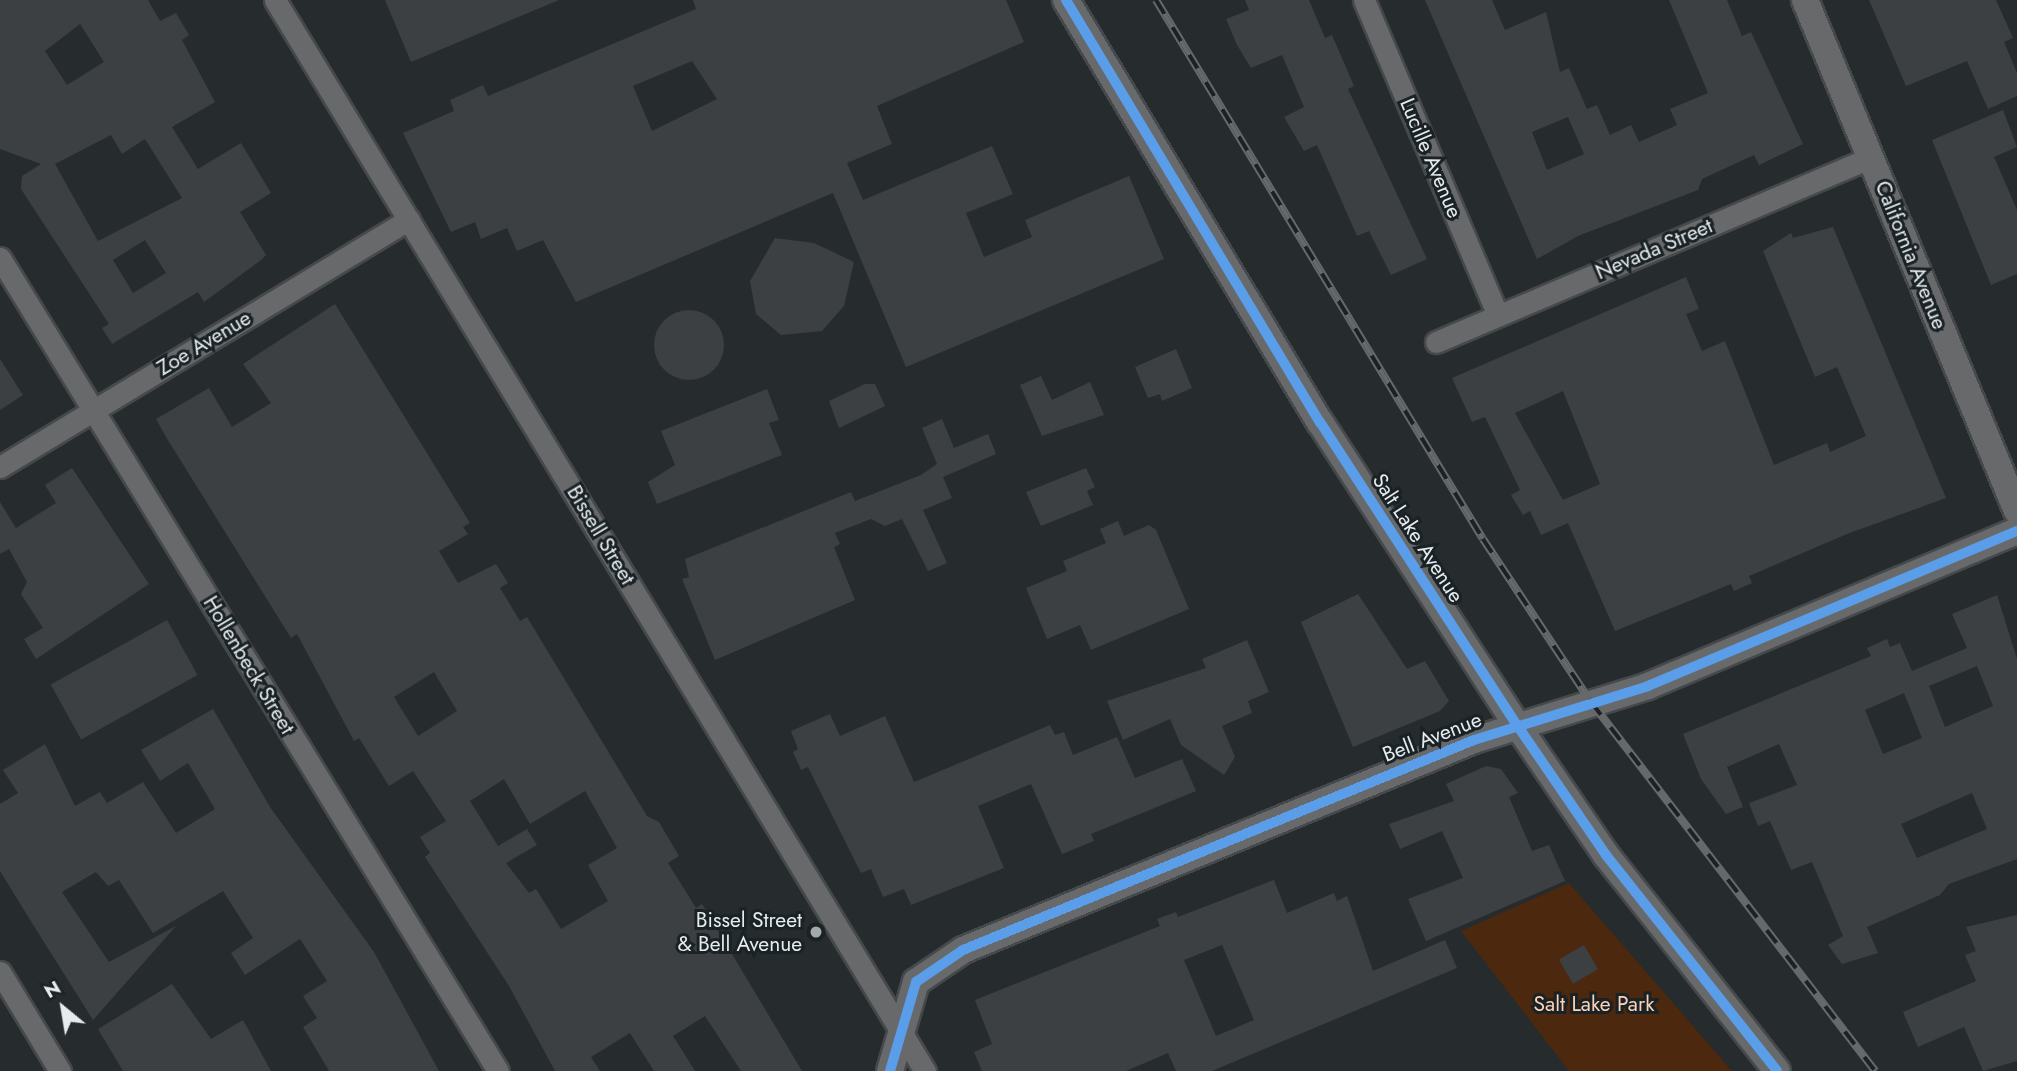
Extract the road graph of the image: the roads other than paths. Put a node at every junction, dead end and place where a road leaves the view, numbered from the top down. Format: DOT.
graph roads {
  1 [pos="275,0"];
  2 [pos="1066,0"];
  3 [pos="1364,0"];
  4 [pos="1805,0"];
  5 [pos="1871,156"];
  6 [pos="409,219"];
  7 [pos="0,258"];
  8 [pos="1498,315"];
  9 [pos="1436,342"];
  10 [pos="93,411"];
  11 [pos="0,467"];
  12 [pos="2017,511"];
  13 [pos="2017,531"];
  14 [pos="1517,725"];
  15 [pos="0,972"];
  16 [pos="898,1028"];
  17 [pos="60,1071"];
  18 [pos="498,1071"];
  19 [pos="890,1071"];
  20 [pos="925,1071"];
  21 [pos="1777,1071"];
  1 -- 6 [label="street, Bissell Street"];
  2 -- 14 [label="street, Salt Lake Avenue"];
  3 -- 8 [label="street, Lucille Avenue"];
  4 -- 5 [label="street, California Avenue"];
  5 -- 8 [label="street, Nevada Street"];
  5 -- 12 [label="street, California Avenue"];
  6 -- 10 [label="street, Zoe Avenue"];
  6 -- 16 [label="street, Bissell Street"];
  7 -- 10 [label="street, Hollenbeck Street"];
  8 -- 9 [label="street, Nevada Street"];
  10 -- 11 [label="street, Zoe Avenue"];
  10 -- 18 [label="street, Hollenbeck Street"];
  13 -- 14 [label="street, Bell Avenue"];
  14 -- 16 [label="street, Bell Avenue"];
  14 -- 21 [label="street, Salt Lake Avenue"];
  15 -- 17 [label="street"];
  16 -- 19 [label="street, Bell Avenue"];
  16 -- 20 [label="street, Bissell Street"];
}
